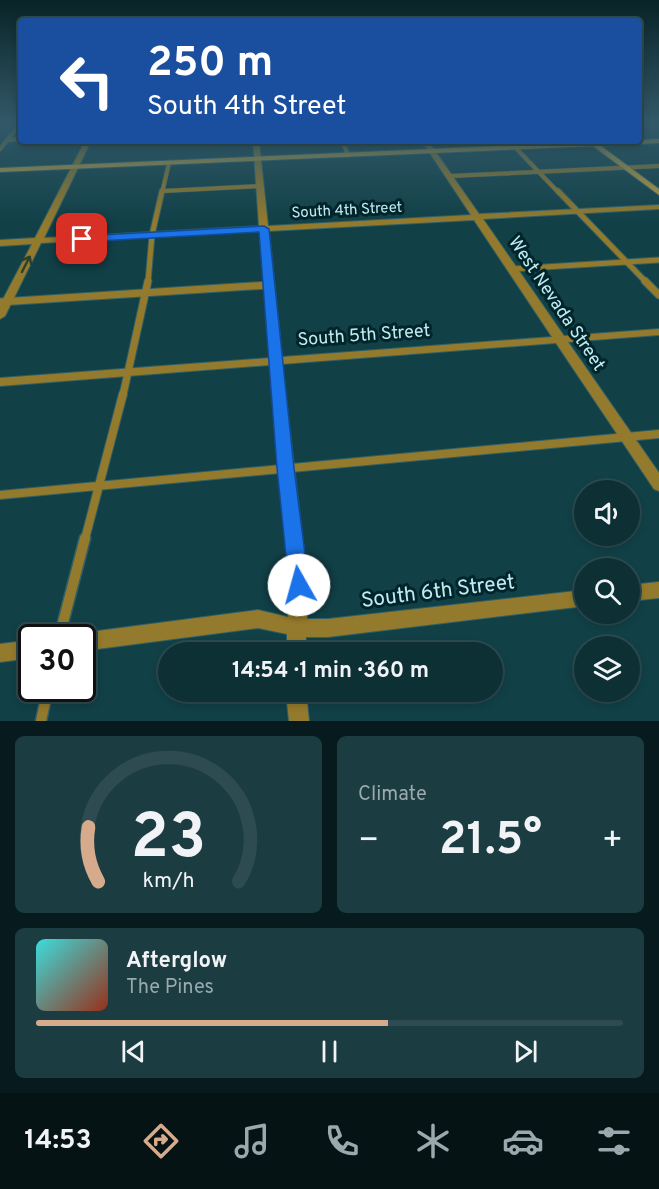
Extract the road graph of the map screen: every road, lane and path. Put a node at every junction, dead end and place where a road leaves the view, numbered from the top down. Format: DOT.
graph roads {
  1 [pos="81,156"];
  2 [pos="258,156"];
  3 [pos="333,156"];
  4 [pos="435,156"];
  5 [pos="524,156"];
  6 [pos="610,156"];
  7 [pos="258,159"];
  8 [pos="169,163"];
  9 [pos="659,166"];
  10 [pos="75,167"];
  11 [pos="626,168"];
  12 [pos="0,170"];
  13 [pos="539,172"];
  14 [pos="450,176"];
  15 [pos="260,186"];
  16 [pos="163,191"];
  17 [pos="659,193"];
  18 [pos="659,207"];
  19 [pos="578,211"];
  20 [pos="477,217"];
  21 [pos="264,229"];
  22 [pos="152,235"];
  23 [pos="38,241"];
  24 [pos="0,243"];
  25 [pos="659,260"];
  26 [pos="627,262"];
  27 [pos="512,269"];
  28 [pos="269,285"];
  29 [pos="147,293"];
  30 [pos="659,295"];
  31 [pos="4,302"];
  32 [pos="0,316"];
  33 [pos="659,332"];
  34 [pos="559,339"];
  35 [pos="276,361"];
  36 [pos="129,372"];
  37 [pos="0,382"];
  38 [pos="659,434"];
  39 [pos="626,437"];
  40 [pos="286,468"];
  41 [pos="659,485"];
  42 [pos="97,486"];
  43 [pos="0,495"];
  44 [pos="659,590"];
  45 [pos="640,592"];
  46 [pos="574,599"];
  47 [pos="62,624"];
  48 [pos="297,628"];
  49 [pos="96,640"];
  50 [pos="296,642"];
  51 [pos="18,651"];
  52 [pos="0,653"];
  53 [pos="45,702"];
  54 [pos="297,702"];
  55 [pos="41,721"];
  56 [pos="299,721"];
  1 -- 10 [label="street"];
  2 -- 7 [label="street"];
  3 -- 7 [label="main road"];
  4 -- 14 [label="street, West Nevada Street"];
  5 -- 13 [label="lane"];
  6 -- 11 [label="main road"];
  7 -- 8 [label="main road"];
  7 -- 15 [label="street"];
  8 -- 10 [label="main road"];
  8 -- 16 [label="lane"];
  9 -- 11 [label="lane"];
  10 -- 12 [label="main road"];
  10 -- 23 [label="street"];
  11 -- 13 [label="lane"];
  11 -- 17 [label="main road"];
  13 -- 14 [label="lane"];
  13 -- 19 [label="lane"];
  14 -- 20 [label="street, West Nevada Street"];
  15 -- 16 [label="lane"];
  15 -- 21 [label="street"];
  16 -- 22 [label="lane"];
  18 -- 19 [label="street, South 4th Street"];
  19 -- 20 [label="street, South 4th Street"];
  19 -- 26 [label="lane"];
  20 -- 21 [label="street, South 4th Street"];
  20 -- 27 [label="street, West Nevada Street"];
  21 -- 22 [label="street, South 4th Street"];
  21 -- 28 [label="street"];
  22 -- 23 [label="street, South 4th Street"];
  22 -- 29 [label="lane"];
  23 -- 24 [label="street, South 4th Street"];
  31 -- 23 [label="street, one-way"];
  25 -- 26 [label="lane"];
  26 -- 27 [label="lane"];
  26 -- 30 [label="lane"];
  27 -- 34 [label="street, West Nevada Street"];
  28 -- 29 [label="lane"];
  28 -- 35 [label="street"];
  29 -- 31 [label="lane"];
  29 -- 36 [label="lane"];
  31 -- 32 [label="street"];
  33 -- 34 [label="street, South 5th Street"];
  34 -- 35 [label="street, South 5th Street"];
  34 -- 39 [label="street, West Nevada Street"];
  35 -- 36 [label="street, South 5th Street"];
  35 -- 40 [label="street"];
  36 -- 37 [label="street, South 5th Street"];
  36 -- 42 [label="lane"];
  38 -- 39 [label="lane"];
  39 -- 40 [label="lane"];
  39 -- 41 [label="street, West Nevada Street"];
  40 -- 42 [label="lane"];
  40 -- 48 [label="street"];
  42 -- 43 [label="lane"];
  42 -- 47 [label="lane"];
  44 -- 45 [label="street"];
  46 -- 48 [label="street, South 6th Street"];
  48 -- 49 [label="street, South 6th Street"];
  48 -- 50 [label="street"];
  51 -- 52 [label="street"];
  53 -- 55 [label="lane"];
  54 -- 56 [label="street"];
}
